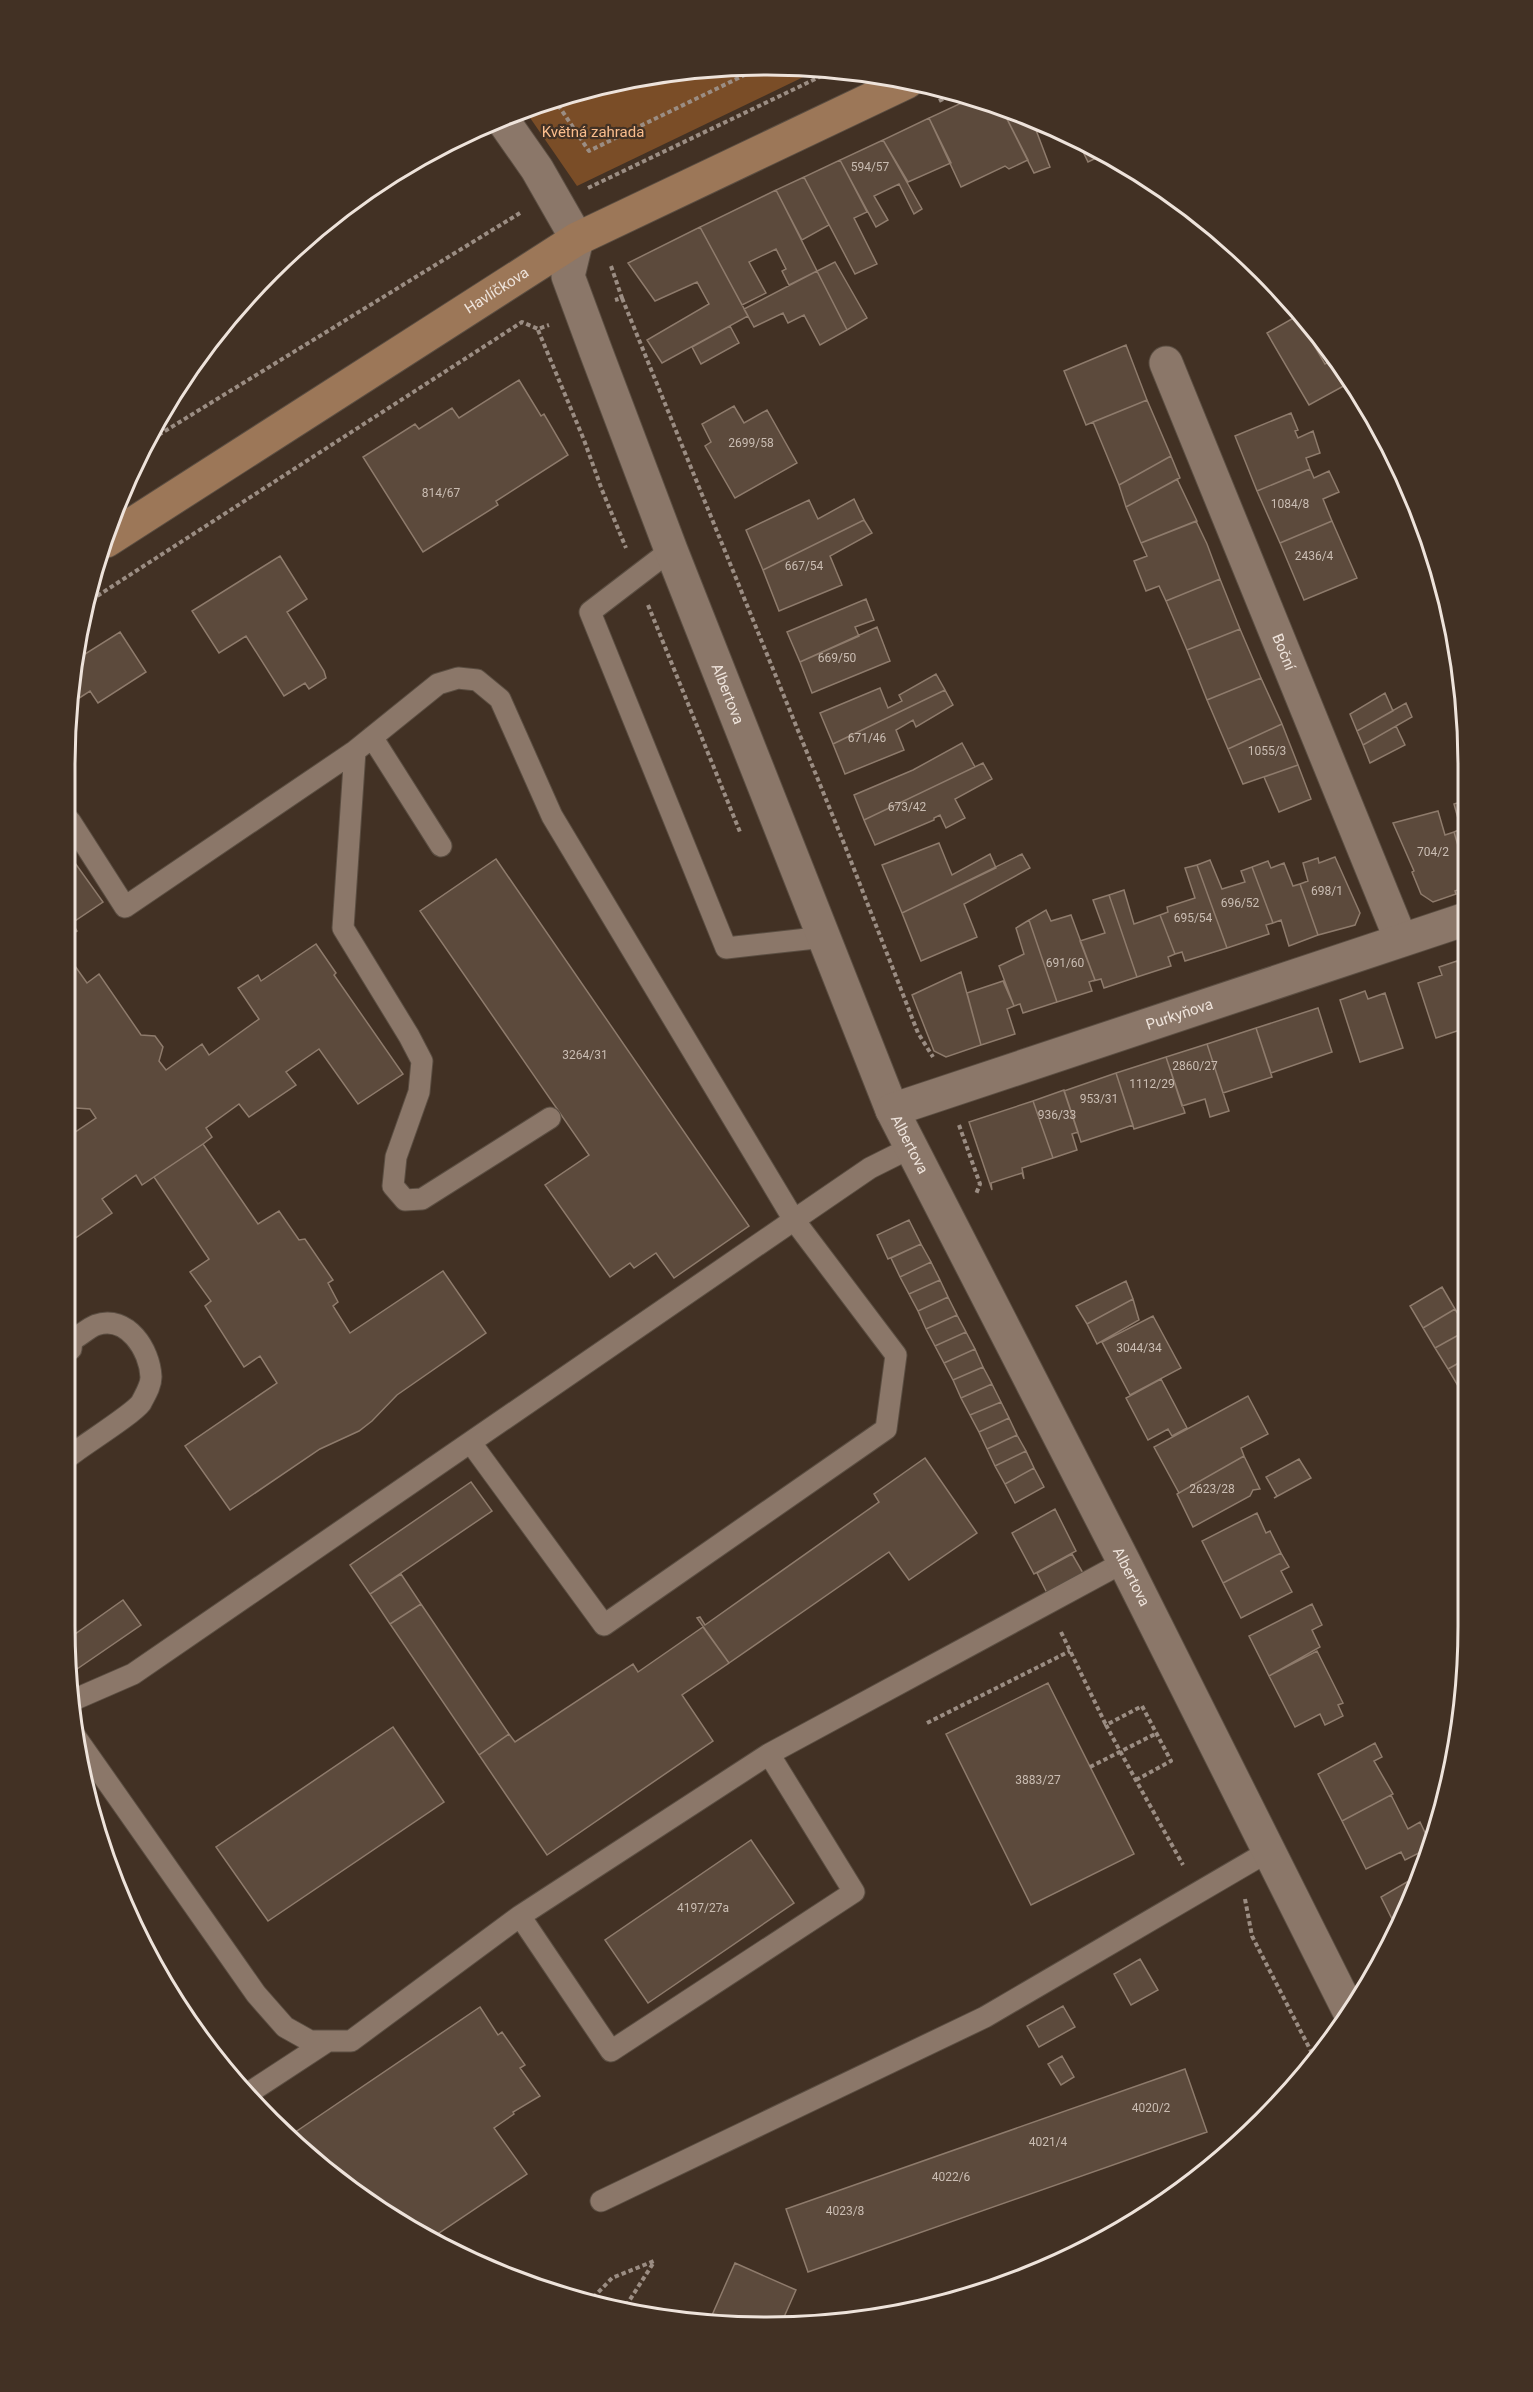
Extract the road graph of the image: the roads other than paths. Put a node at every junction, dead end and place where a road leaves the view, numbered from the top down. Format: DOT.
graph roads {
  1 [pos="896,87"];
  2 [pos="507,126"];
  3 [pos="577,239"];
  4 [pos="1166,363"];
  5 [pos="115,535"];
  6 [pos="671,550"];
  7 [pos="372,738"];
  8 [pos="355,751"];
  9 [pos="75,830"];
  10 [pos="441,846"];
  11 [pos="1458,922"];
  12 [pos="825,937"];
  13 [pos="1401,940"];
  14 [pos="892,1110"];
  15 [pos="550,1118"];
  16 [pos="910,1148"];
  17 [pos="794,1220"];
  18 [pos="75,1338"];
  19 [pos="471,1443"];
  20 [pos="75,1451"];
  21 [pos="1124,1562"];
  22 [pos="79,1697"];
  23 [pos="87,1753"];
  24 [pos="769,1754"];
  25 [pos="1269,1851"];
  26 [pos="520,1916"];
  27 [pos="1345,2003"];
  28 [pos="328,2041"];
  29 [pos="255,2089"];
  30 [pos="601,2201"];
  1 -- 3 [label="street, Havlíčkova"];
  2 -- 3 [label="street"];
  3 -- 5 [label="street, Havlíčkova"];
  3 -- 6 [label="street, Albertova"];
  4 -- 13 [label="street, Boční"];
  6 -- 12 [label="street, Albertova"];
  6 -- 12 [label="lane"];
  7 -- 8 [label="lane"];
  7 -- 10 [label="lane"];
  7 -- 17 [label="lane"];
  8 -- 9 [label="lane"];
  8 -- 15 [label="lane"];
  11 -- 13 [label="street, Purkyňova"];
  12 -- 14 [label="street, Albertova"];
  13 -- 14 [label="street, Purkyňova"];
  14 -- 16 [label="street, Albertova"];
  16 -- 17 [label="lane"];
  16 -- 21 [label="street, Albertova"];
  17 -- 19 [label="lane"];
  17 -- 19 [label="lane"];
  18 -- 20 [label="lane"];
  19 -- 22 [label="lane"];
  21 -- 24 [label="lane"];
  21 -- 25 [label="street, Albertova"];
  23 -- 28 [label="lane"];
  24 -- 26 [label="lane"];
  24 -- 26 [label="lane"];
  25 -- 27 [label="street, Albertova"];
  25 -- 30 [label="lane"];
  26 -- 28 [label="lane"];
  28 -- 29 [label="lane"];
}
